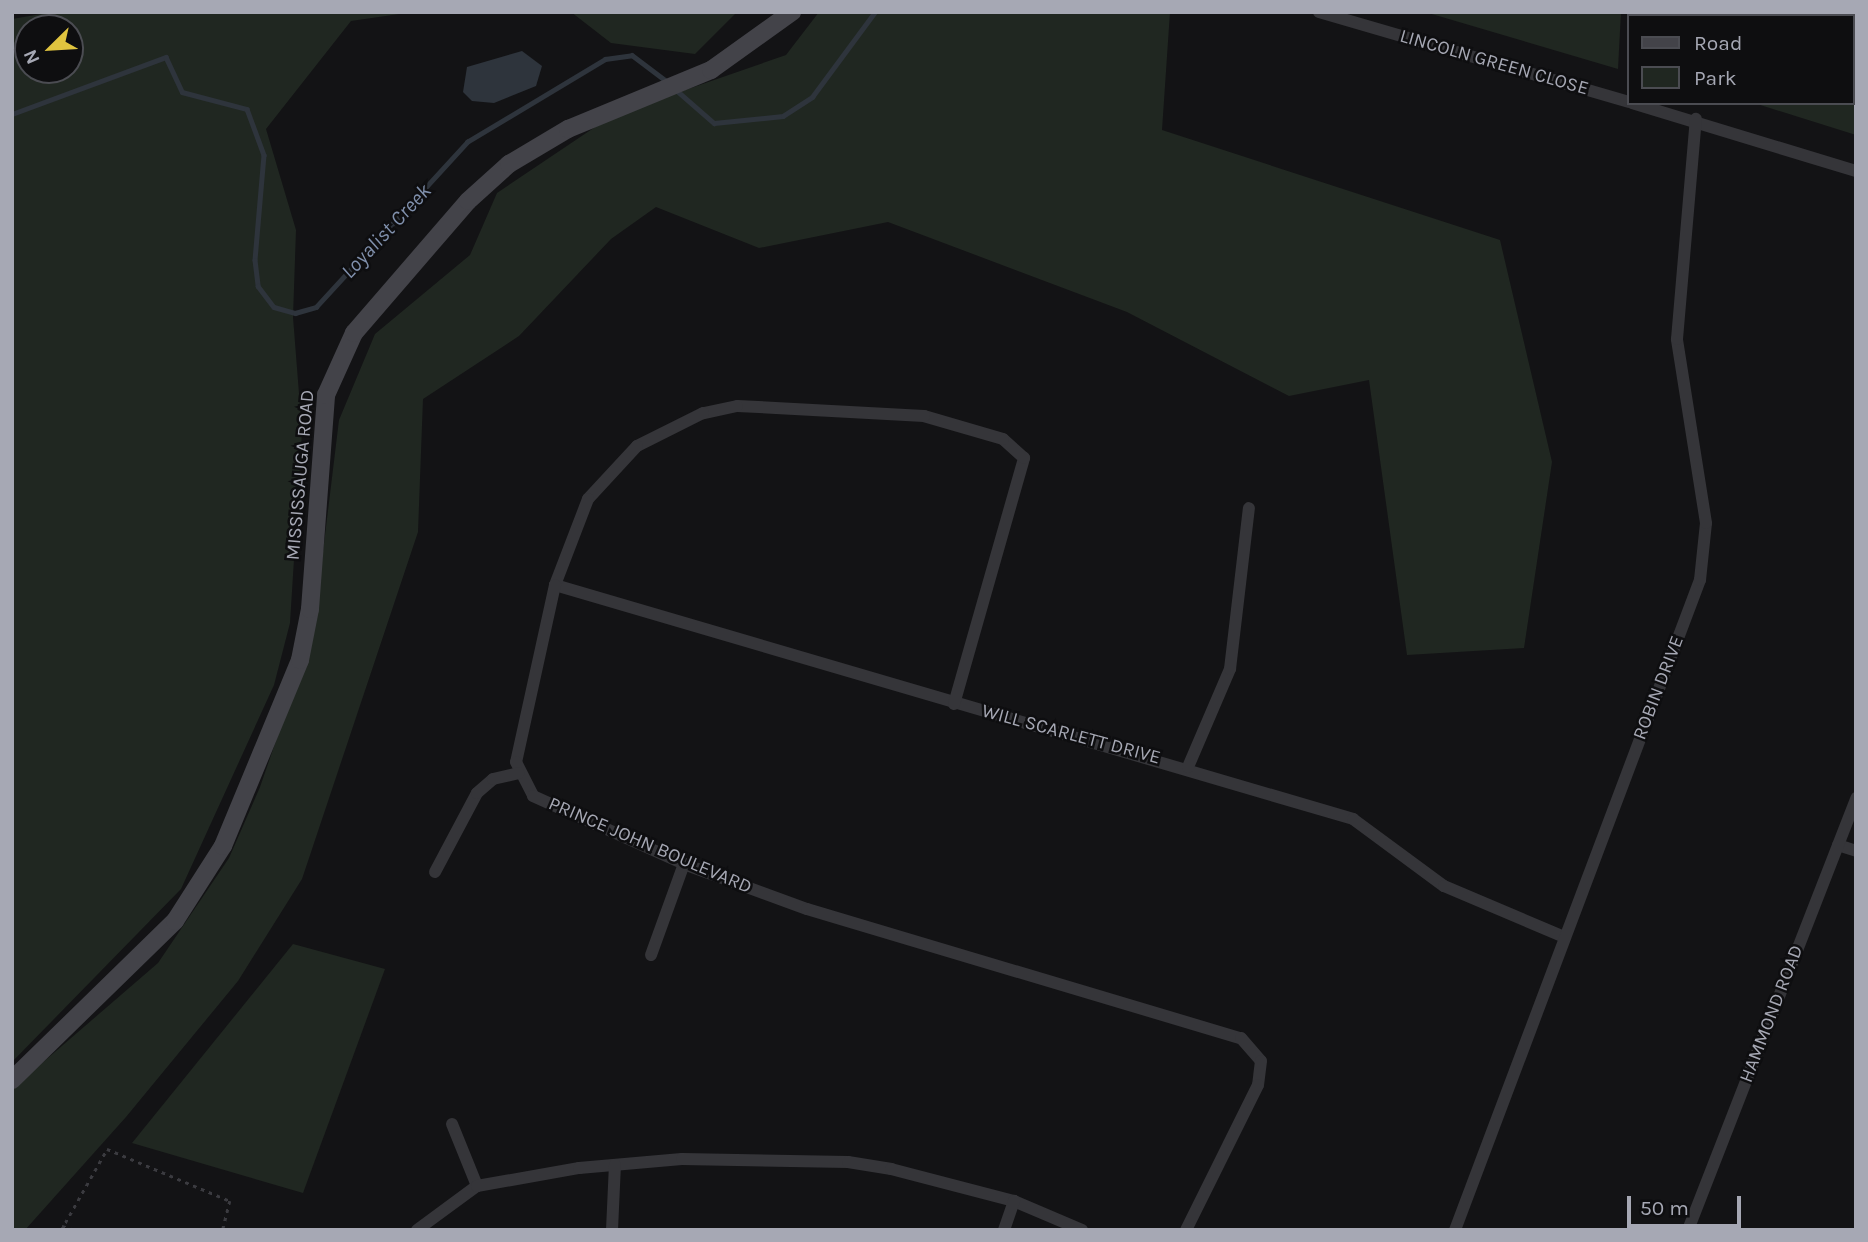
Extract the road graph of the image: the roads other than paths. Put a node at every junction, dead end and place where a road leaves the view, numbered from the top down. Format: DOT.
graph roads {
  1 [pos="792,12"];
  2 [pos="1319,12"];
  3 [pos="1626,102"];
  4 [pos="1651,106"];
  5 [pos="1696,120"];
  6 [pos="1856,171"];
  7 [pos="1249,508"];
  8 [pos="555,586"];
  9 [pos="954,704"];
  10 [pos="1188,767"];
  11 [pos="518,773"];
  12 [pos="1856,798"];
  13 [pos="1838,845"];
  14 [pos="1856,850"];
  15 [pos="684,864"];
  16 [pos="435,872"];
  17 [pos="1564,937"];
  18 [pos="651,955"];
  19 [pos="12,1080"];
  20 [pos="452,1124"];
  21 [pos="615,1165"];
  22 [pos="477,1186"];
  23 [pos="1014,1201"];
  24 [pos="417,1230"];
  25 [pos="612,1230"];
  26 [pos="1004,1230"];
  27 [pos="1082,1230"];
  28 [pos="1186,1230"];
  29 [pos="1455,1230"];
  30 [pos="1688,1230"];
  1 -- 19 [label="main road, MISSISSAUGA ROAD"];
  2 -- 3 [label="street, LINCOLN GREEN CLOSE"];
  4 -- 5 [label="street, LINCOLN GREEN CLOSE"];
  5 -- 6 [label="street, LINCOLN GREEN CLOSE"];
  5 -- 17 [label="street, ROBIN DRIVE"];
  7 -- 10 [label="street"];
  8 -- 9 [label="street, WILL SCARLETT DRIVE"];
  8 -- 9 [label="street"];
  8 -- 11 [label="street"];
  9 -- 10 [label="street, WILL SCARLETT DRIVE"];
  10 -- 17 [label="street, WILL SCARLETT DRIVE"];
  11 -- 15 [label="street, PRINCE JOHN BOULEVARD"];
  11 -- 16 [label="street"];
  12 -- 13 [label="street, HAMMOND ROAD"];
  13 -- 14 [label="street"];
  13 -- 30 [label="street, HAMMOND ROAD"];
  15 -- 18 [label="street"];
  15 -- 28 [label="street, PRINCE JOHN BOULEVARD"];
  17 -- 29 [label="street, ROBIN DRIVE"];
  20 -- 22 [label="street"];
  21 -- 22 [label="street"];
  21 -- 23 [label="street"];
  21 -- 25 [label="street"];
  22 -- 24 [label="street"];
  23 -- 26 [label="street"];
  23 -- 27 [label="street"];
}
